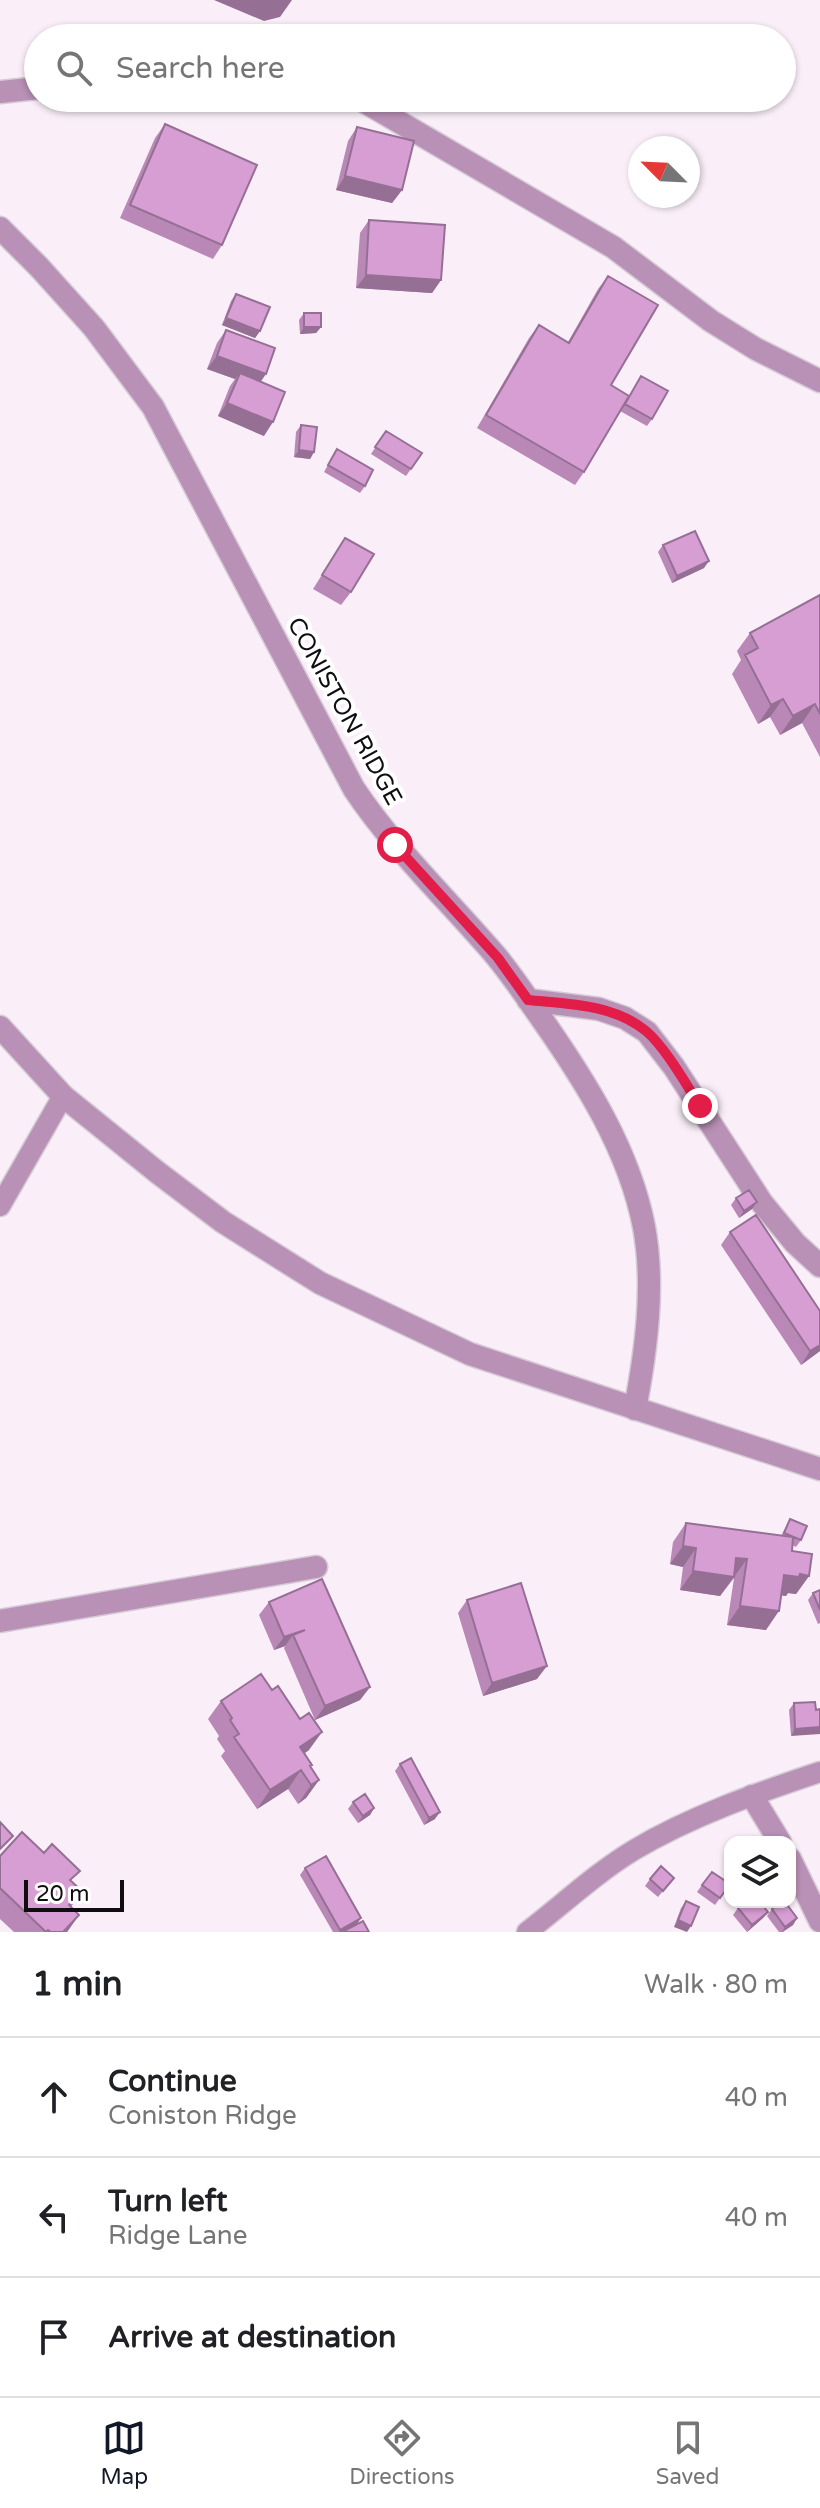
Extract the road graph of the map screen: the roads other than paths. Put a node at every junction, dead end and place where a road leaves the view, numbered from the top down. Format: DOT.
graph roads {
  1 [pos="24,89"];
  2 [pos="0,92"];
  3 [pos="382,112"];
  4 [pos="0,228"];
  5 [pos="820,381"];
  6 [pos="528,1000"];
  7 [pos="0,1027"];
  8 [pos="63,1096"];
  9 [pos="0,1206"];
  10 [pos="820,1266"];
  11 [pos="635,1409"];
  12 [pos="820,1469"];
  13 [pos="316,1567"];
  14 [pos="0,1621"];
  15 [pos="820,1772"];
  16 [pos="752,1796"];
  17 [pos="776,1836"];
  18 [pos="796,1871"];
  19 [pos="820,1921"];
  20 [pos="527,1932"];
  1 -- 2 [label="street"];
  3 -- 5 [label="street"];
  4 -- 6 [label="street, CONISTON RIDGE"];
  6 -- 10 [label="street"];
  6 -- 11 [label="street, CONISTON RIDGE"];
  7 -- 8 [label="street"];
  8 -- 9 [label="lane"];
  8 -- 11 [label="street"];
  11 -- 12 [label="street"];
  13 -- 14 [label="street"];
  15 -- 16 [label="lane"];
  16 -- 17 [label="street"];
  16 -- 20 [label="lane"];
  18 -- 19 [label="street"];
}
